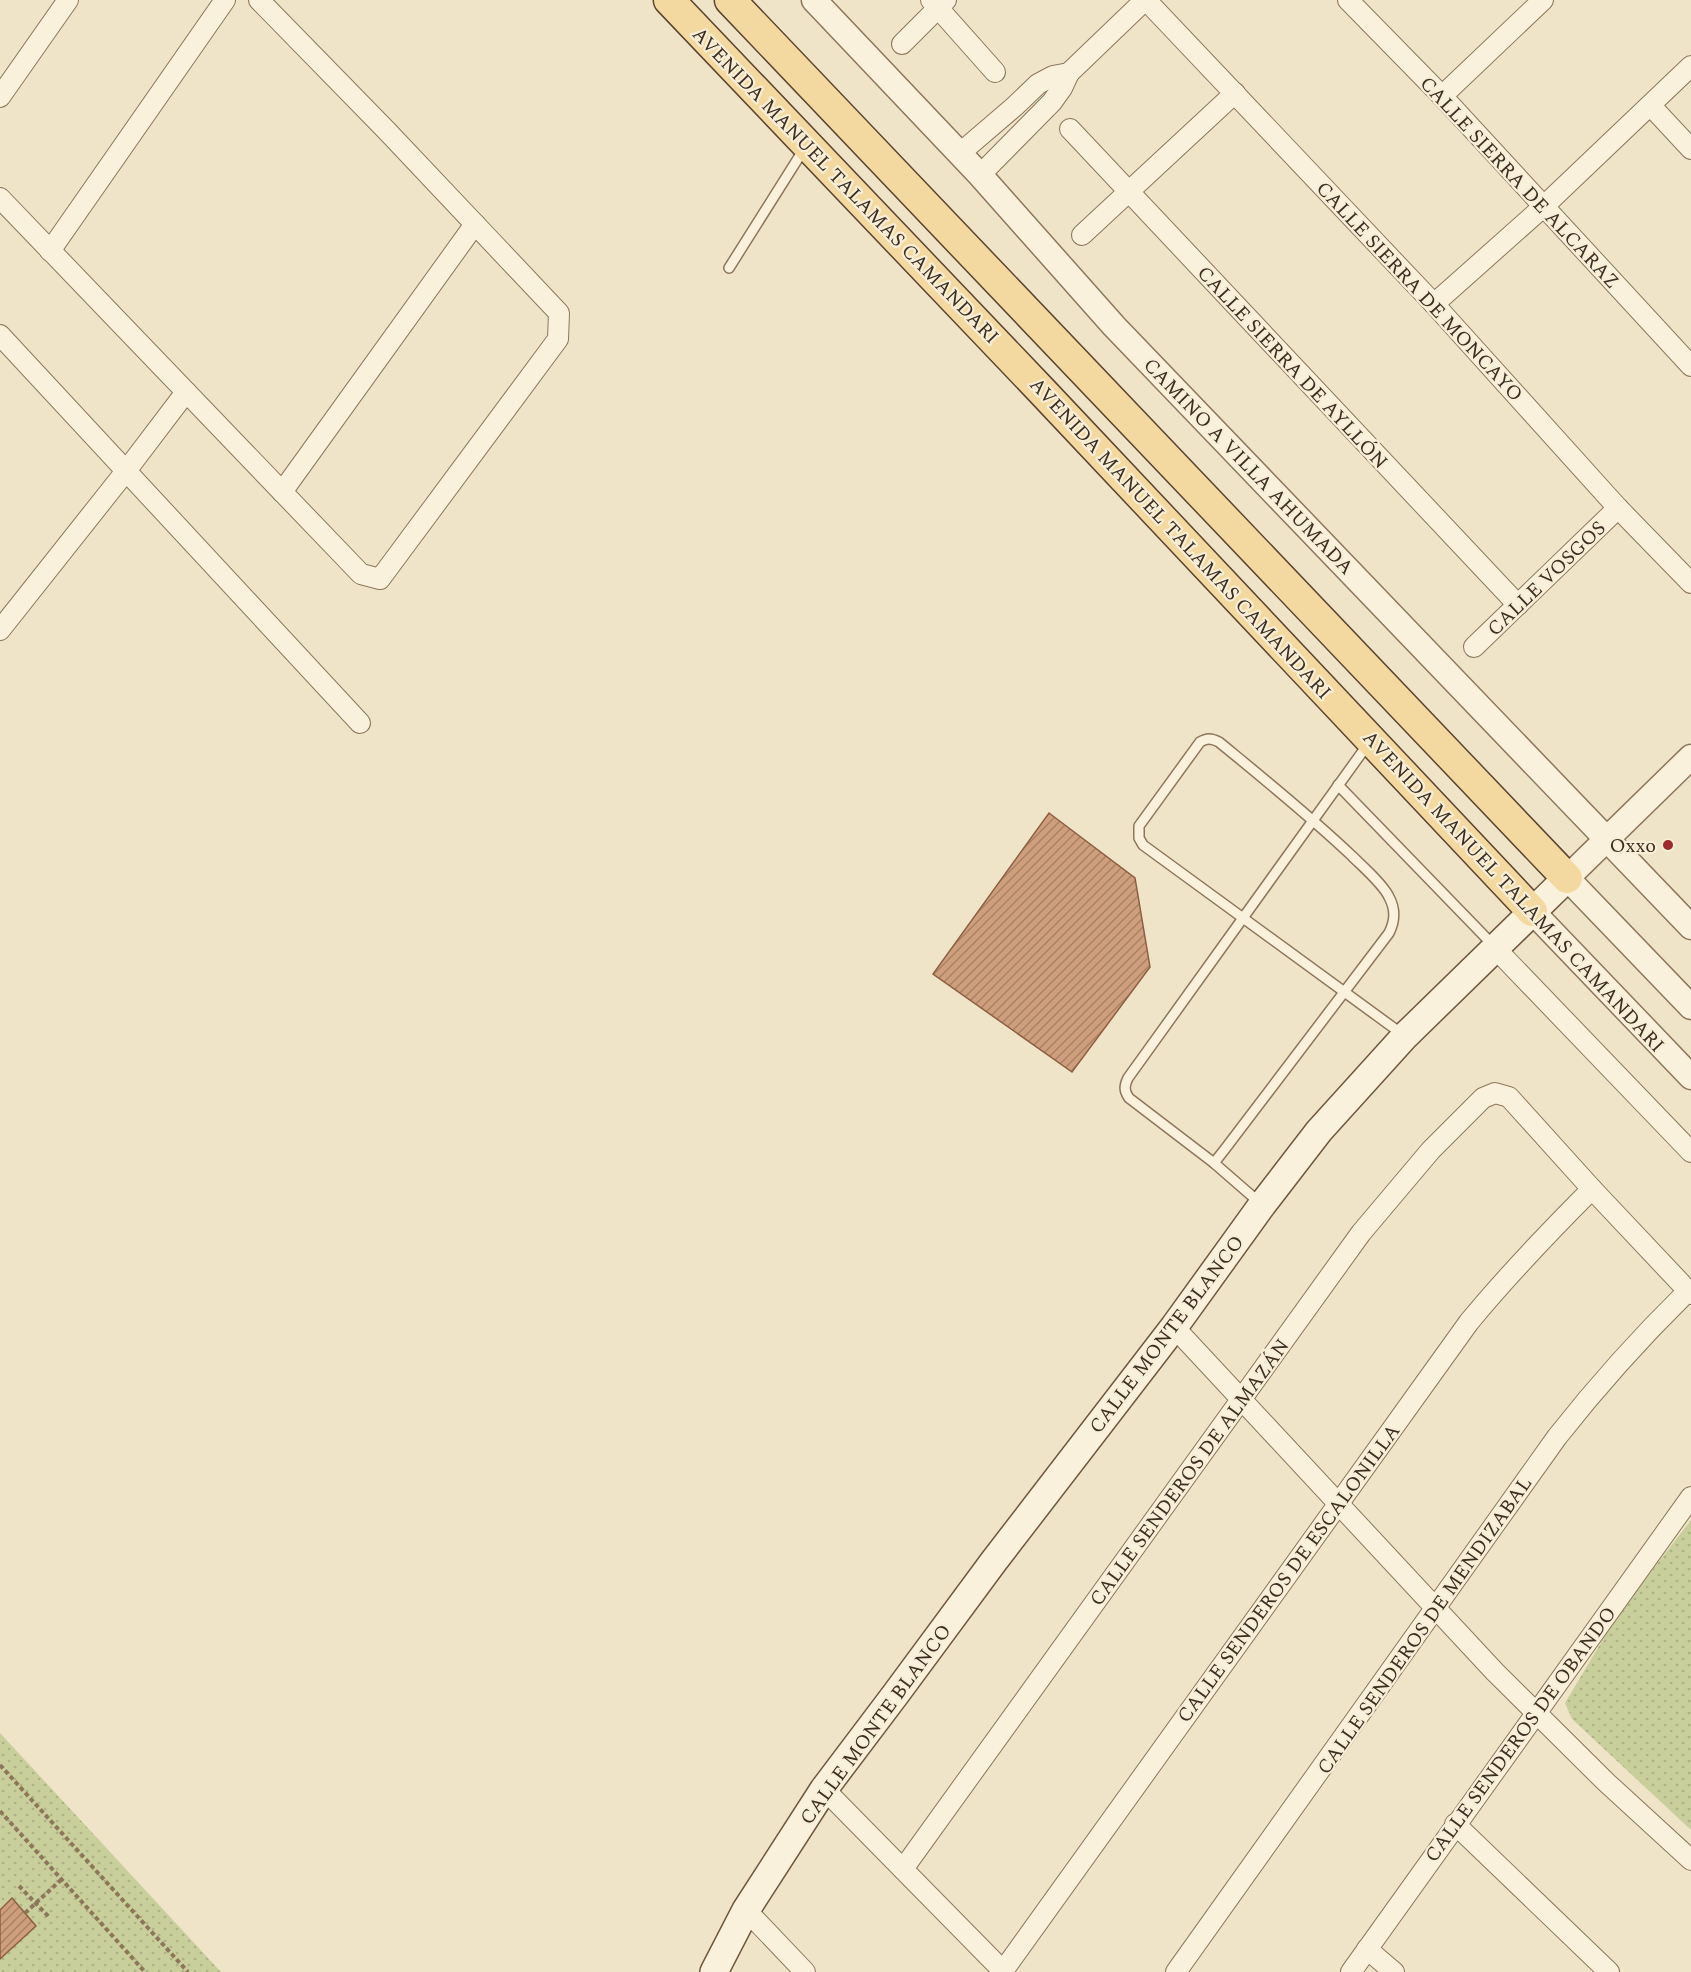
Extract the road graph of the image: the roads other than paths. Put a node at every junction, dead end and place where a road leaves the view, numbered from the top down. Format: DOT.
graph roads {
  1 [pos="68,0"];
  2 [pos="225,0"];
  3 [pos="259,0"];
  4 [pos="669,0"];
  5 [pos="730,0"];
  6 [pos="814,0"];
  7 [pos="1146,0"];
  8 [pos="1348,0"];
  9 [pos="1544,0"];
  10 [pos="938,2"];
  11 [pos="902,44"];
  12 [pos="1691,66"];
  13 [pos="995,72"];
  14 [pos="1068,73"];
  15 [pos="1235,93"];
  16 [pos="1442,96"];
  17 [pos="0,97"];
  18 [pos="1651,106"];
  19 [pos="1070,129"];
  20 [pos="807,144"];
  21 [pos="1691,149"];
  22 [pos="959,154"];
  23 [pos="980,175"];
  24 [pos="1128,193"];
  25 [pos="0,198"];
  26 [pos="1543,207"];
  27 [pos="475,224"];
  28 [pos="1082,236"];
  29 [pos="50,251"];
  30 [pos="729,268"];
  31 [pos="1434,304"];
  32 [pos="0,335"];
  33 [pos="1691,366"];
  34 [pos="186,392"];
  35 [pos="126,471"];
  36 [pos="282,492"];
  37 [pos="1618,508"];
  38 [pos="1691,584"];
  39 [pos="1518,604"];
  40 [pos="0,630"];
  41 [pos="1474,648"];
  42 [pos="360,723"];
  43 [pos="1371,740"];
  44 [pos="1691,757"];
  45 [pos="1338,785"];
  46 [pos="1314,819"];
  47 [pos="1607,840"];
  48 [pos="1567,878"];
  49 [pos="1532,911"];
  50 [pos="1243,917"];
  51 [pos="1691,927"];
  52 [pos="1495,948"];
  53 [pos="1345,992"];
  54 [pos="1691,1006"];
  55 [pos="1405,1036"];
  56 [pos="1691,1077"];
  57 [pos="1691,1152"];
  58 [pos="1214,1163"];
  59 [pos="1592,1189"];
  60 [pos="1262,1204"];
  61 [pos="1690,1293"];
  62 [pos="1174,1327"];
  63 [pos="1241,1400"];
  64 [pos="1691,1497"];
  65 [pos="1337,1504"];
  66 [pos="1435,1608"];
  67 [pos="1535,1713"];
  68 [pos="824,1789"];
  69 [pos="1455,1824"];
  70 [pos="1691,1860"];
  71 [pos="903,1869"];
  72 [pos="746,1910"];
  73 [pos="1368,1949"];
  74 [pos="714,1972"];
  75 [pos="805,1972"];
  76 [pos="1003,1972"];
  77 [pos="1176,1972"];
  78 [pos="1351,1972"];
  79 [pos="1394,1972"];
  80 [pos="1609,1972"];
  1 -- 17 [label="street"];
  2 -- 29 [label="street"];
  3 -- 27 [label="street"];
  4 -- 20 [label="main road, AVENIDA MANUEL TALAMAS CAMANDARI"];
  5 -- 48 [label="main road"];
  6 -- 22 [label="street, CAMINO A VILLA AHUMADA"];
  7 -- 14 [label="street"];
  7 -- 15 [label="street, CALLE SIERRA DE MONCAYO"];
  8 -- 16 [label="street, CALLE SIERRA DE ALCARAZ"];
  9 -- 16 [label="street"];
  10 -- 11 [label="street"];
  10 -- 13 [label="street"];
  12 -- 18 [label="street"];
  14 -- 22 [label="street"];
  14 -- 23 [label="street"];
  15 -- 24 [label="street"];
  15 -- 31 [label="street, CALLE SIERRA DE MONCAYO"];
  16 -- 26 [label="street, CALLE SIERRA DE ALCARAZ"];
  18 -- 21 [label="street"];
  18 -- 26 [label="street"];
  19 -- 24 [label="street, CALLE SIERRA DE AYLLÓN"];
  20 -- 30 [label="lane"];
  20 -- 43 [label="main road, AVENIDA MANUEL TALAMAS CAMANDARI"];
  22 -- 23 [label="street, CAMINO A VILLA AHUMADA"];
  23 -- 47 [label="street, CAMINO A VILLA AHUMADA"];
  24 -- 28 [label="street"];
  24 -- 39 [label="street, CALLE SIERRA DE AYLLÓN"];
  25 -- 29 [label="street"];
  26 -- 31 [label="street"];
  26 -- 33 [label="street, CALLE SIERRA DE ALCARAZ"];
  27 -- 36 [label="street"];
  27 -- 36 [label="street"];
  29 -- 34 [label="street"];
  31 -- 37 [label="street, CALLE SIERRA DE MONCAYO"];
  32 -- 35 [label="street"];
  34 -- 35 [label="street"];
  34 -- 36 [label="street"];
  35 -- 40 [label="street"];
  35 -- 42 [label="street"];
  37 -- 38 [label="street, CALLE SIERRA DE MONCAYO"];
  37 -- 39 [label="street, CALLE VOSGOS"];
  39 -- 41 [label="street, CALLE VOSGOS"];
  43 -- 45 [label="lane"];
  43 -- 49 [label="main road, AVENIDA MANUEL TALAMAS CAMANDARI"];
  44 -- 47 [label="street, CALLE MONTE BLANCO"];
  45 -- 46 [label="lane"];
  45 -- 52 [label="lane"];
  46 -- 50 [label="lane"];
  46 -- 50 [label="lane"];
  46 -- 53 [label="lane"];
  47 -- 48 [label="street, CALLE MONTE BLANCO"];
  47 -- 51 [label="street, CAMINO A VILLA AHUMADA"];
  48 -- 49 [label="main road, CALLE MONTE BLANCO"];
  48 -- 54 [label="street"];
  49 -- 52 [label="main road, CALLE MONTE BLANCO"];
  49 -- 56 [label="street, AVENIDA MANUEL TALAMAS CAMANDARI"];
  50 -- 53 [label="lane"];
  50 -- 58 [label="lane"];
  52 -- 55 [label="main road, CALLE MONTE BLANCO"];
  52 -- 57 [label="street"];
  53 -- 55 [label="lane"];
  53 -- 58 [label="lane"];
  55 -- 60 [label="main road, CALLE MONTE BLANCO"];
  58 -- 60 [label="lane"];
  59 -- 61 [label="street"];
  59 -- 63 [label="street, CALLE SENDEROS DE ALMAZÁN"];
  59 -- 65 [label="street, CALLE SENDEROS DE ESCALONILLA"];
  60 -- 62 [label="main road, CALLE MONTE BLANCO"];
  61 -- 66 [label="street, CALLE SENDEROS DE MENDIZABAL"];
  62 -- 63 [label="street"];
  62 -- 68 [label="main road, CALLE MONTE BLANCO"];
  63 -- 65 [label="street"];
  63 -- 71 [label="street, CALLE SENDEROS DE ALMAZÁN"];
  64 -- 67 [label="street, CALLE SENDEROS DE OBANDO"];
  65 -- 66 [label="street"];
  65 -- 76 [label="street, CALLE SENDEROS DE ESCALONILLA"];
  66 -- 67 [label="street"];
  66 -- 77 [label="street, CALLE SENDEROS DE MENDIZABAL"];
  67 -- 69 [label="street, CALLE SENDEROS DE OBANDO"];
  67 -- 70 [label="street"];
  68 -- 71 [label="street"];
  68 -- 72 [label="main road, CALLE MONTE BLANCO"];
  69 -- 73 [label="street, CALLE SENDEROS DE OBANDO"];
  69 -- 80 [label="street"];
  71 -- 76 [label="street"];
  72 -- 74 [label="main road, CALLE MONTE BLANCO"];
  72 -- 75 [label="street"];
  73 -- 78 [label="street, CALLE SENDEROS DE OBANDO"];
  73 -- 79 [label="street"];
}
